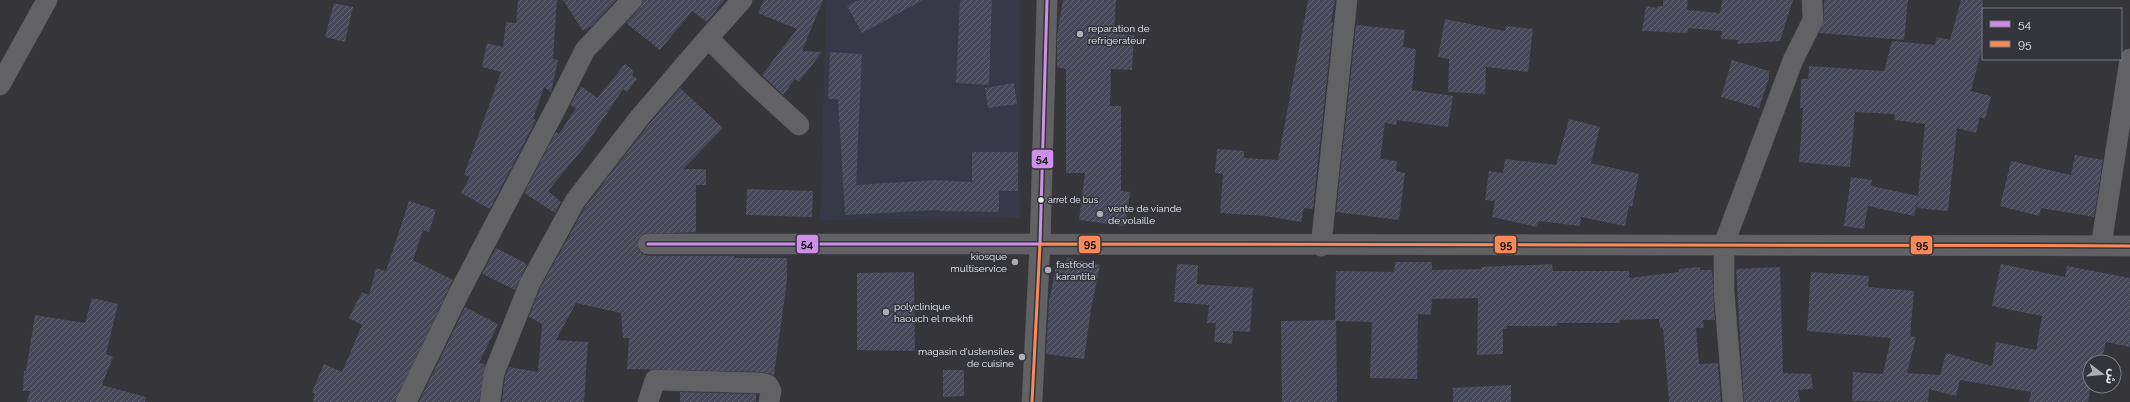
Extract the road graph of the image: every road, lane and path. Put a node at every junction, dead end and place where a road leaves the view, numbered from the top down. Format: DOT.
graph roads {
  1 [pos="47,0"];
  2 [pos="632,0"];
  3 [pos="742,0"];
  4 [pos="1047,0"];
  5 [pos="1347,0"];
  6 [pos="1812,0"];
  7 [pos="708,38"];
  8 [pos="2130,59"];
  9 [pos="0,85"];
  10 [pos="799,125"];
  11 [pos="648,244"];
  12 [pos="1040,244"];
  13 [pos="1724,244"];
  14 [pos="1321,246"];
  15 [pos="2101,246"];
  16 [pos="2130,246"];
  17 [pos="406,402"];
  18 [pos="490,402"];
  19 [pos="648,402"];
  20 [pos="769,402"];
  21 [pos="1032,402"];
  22 [pos="1734,402"];
  1 -- 9 [label="street"];
  2 -- 17 [label="street"];
  3 -- 7 [label="street"];
  4 -- 12 [label="street"];
  5 -- 14 [label="street"];
  6 -- 13 [label="street"];
  7 -- 10 [label="street"];
  7 -- 18 [label="street"];
  8 -- 15 [label="street"];
  11 -- 12 [label="street"];
  12 -- 14 [label="street"];
  12 -- 21 [label="street"];
  13 -- 14 [label="street"];
  13 -- 15 [label="street"];
  13 -- 22 [label="street"];
  15 -- 16 [label="street"];
  19 -- 20 [label="street"];
}
